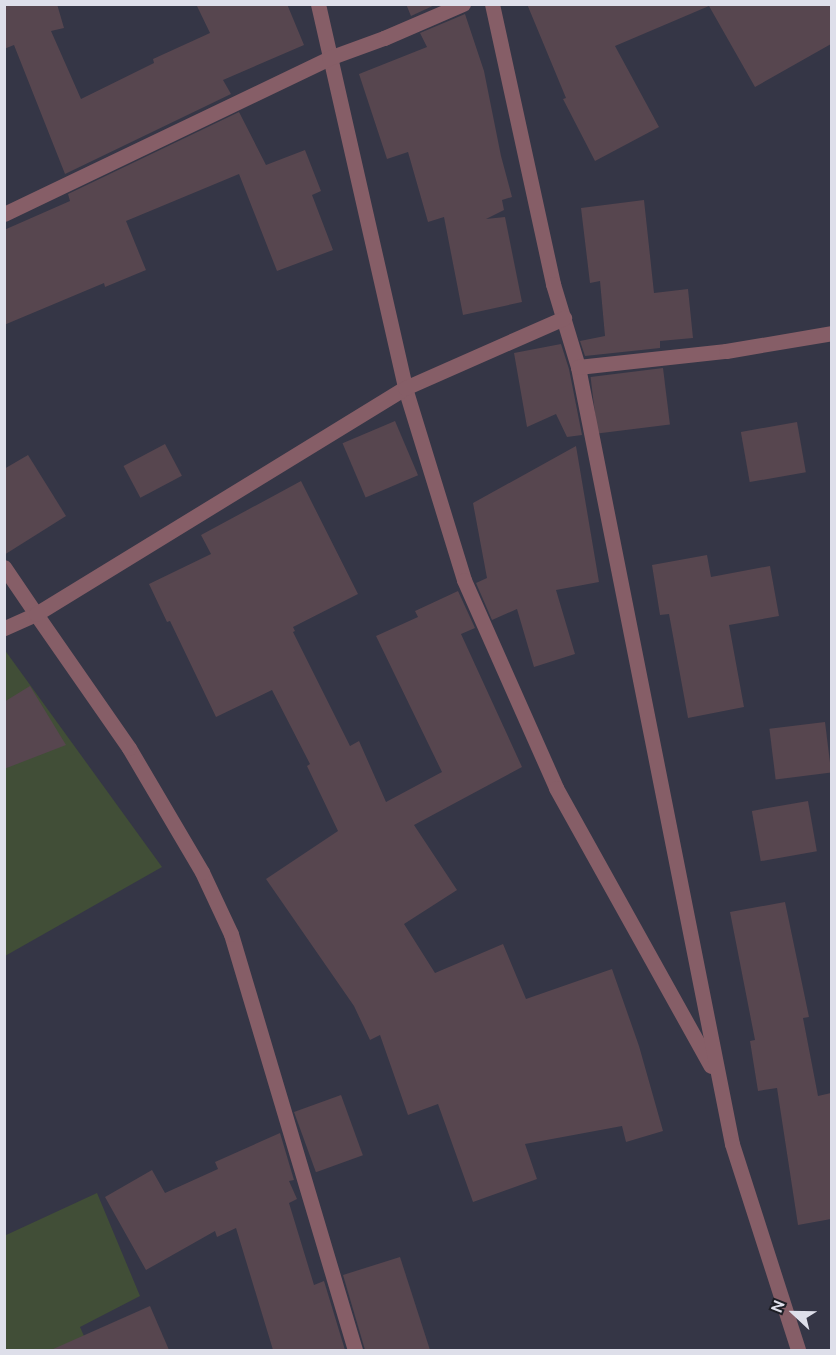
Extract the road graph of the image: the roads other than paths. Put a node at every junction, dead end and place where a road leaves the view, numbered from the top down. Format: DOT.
graph roads {
  1 [pos="318,4"];
  2 [pos="463,4"];
  3 [pos="492,4"];
  4 [pos="329,58"];
  5 [pos="4,214"];
  6 [pos="564,318"];
  7 [pos="831,333"];
  8 [pos="578,367"];
  9 [pos="405,388"];
  10 [pos="4,567"];
  11 [pos="36,614"];
  12 [pos="4,628"];
  13 [pos="718,1078"];
  14 [pos="355,1350"];
  15 [pos="798,1350"];
  1 -- 4 [label="street"];
  2 -- 4 [label="street"];
  3 -- 6 [label="street"];
  4 -- 5 [label="street"];
  4 -- 9 [label="street"];
  6 -- 8 [label="street"];
  6 -- 9 [label="street"];
  7 -- 8 [label="street"];
  8 -- 13 [label="street"];
  9 -- 11 [label="street"];
  9 -- 13 [label="street"];
  10 -- 11 [label="street"];
  11 -- 12 [label="street"];
  11 -- 14 [label="street"];
  13 -- 15 [label="street"];
}
